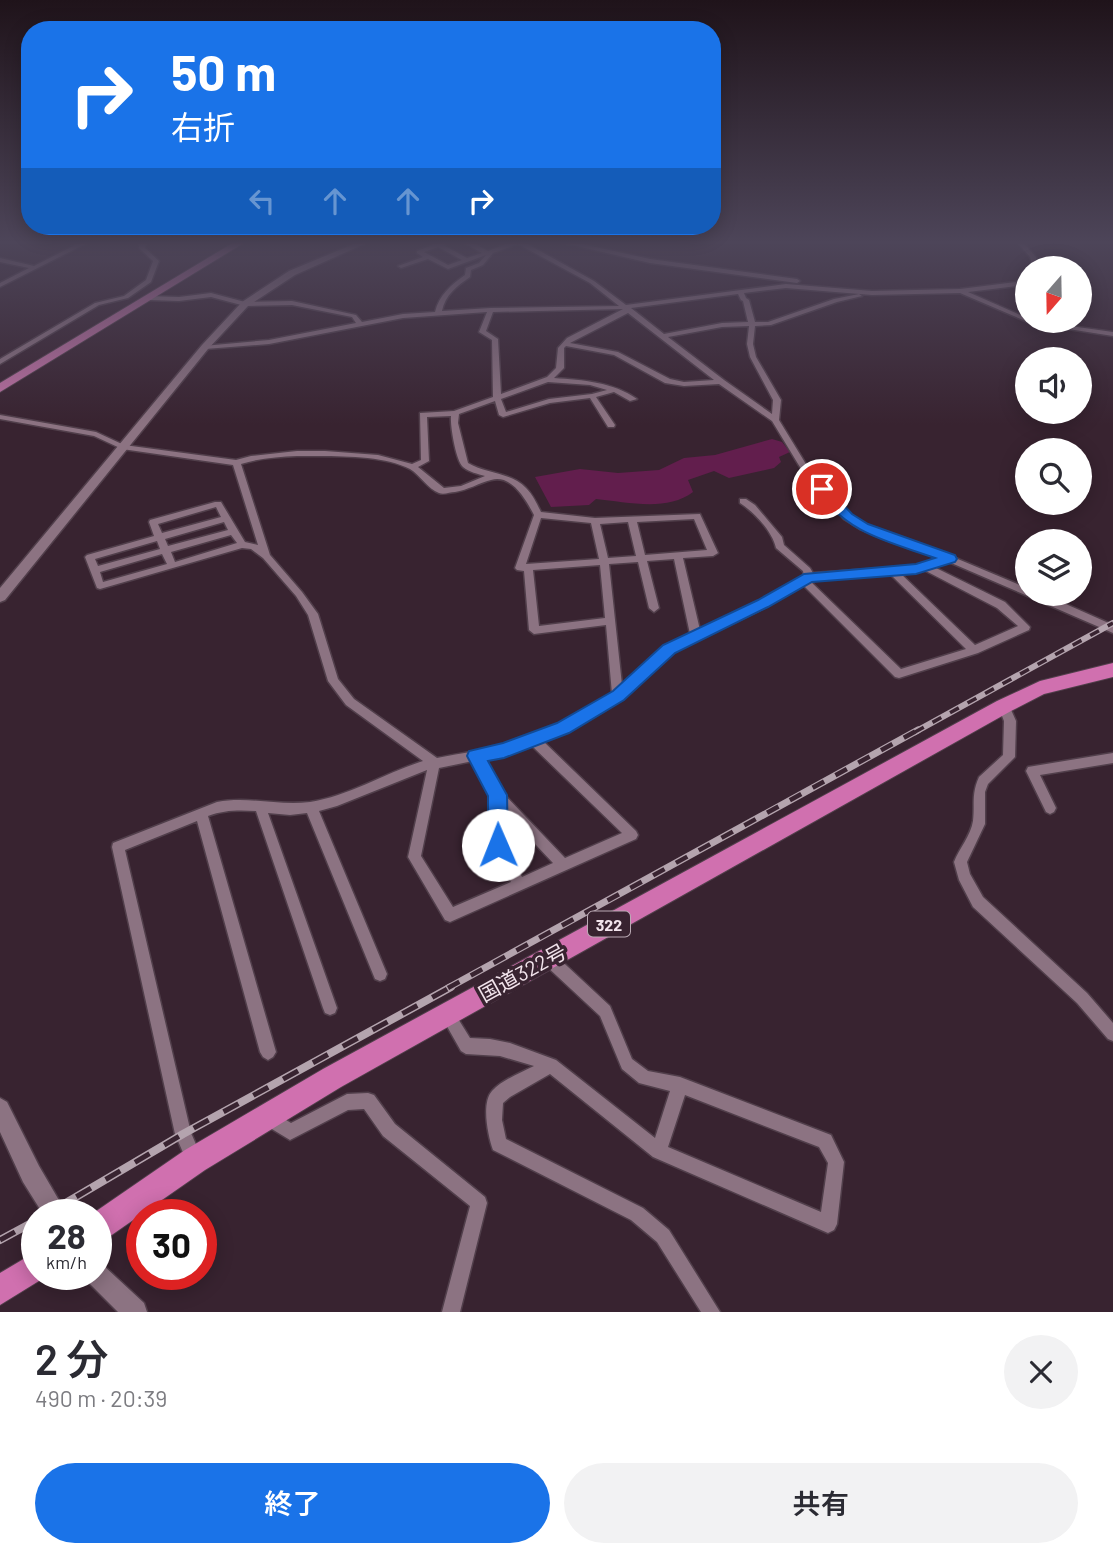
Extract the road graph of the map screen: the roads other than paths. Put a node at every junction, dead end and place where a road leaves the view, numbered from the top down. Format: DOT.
graph roads {
  1 [pos="104,302"];
  2 [pos="141,302"];
  3 [pos="238,302"];
  4 [pos="248,302"];
  5 [pos="441,302"];
  6 [pos="619,302"];
  7 [pos="676,302"];
  8 [pos="747,302"];
  9 [pos="830,302"];
  10 [pos="986,302"];
  11 [pos="245,304"];
  12 [pos="628,309"];
  13 [pos="491,310"];
  14 [pos="438,314"];
  15 [pos="359,323"];
  16 [pos="752,326"];
  17 [pos="1113,334"];
  18 [pos="665,336"];
  19 [pos="566,344"];
  20 [pos="205,347"];
  21 [pos="0,362"];
  22 [pos="545,380"];
  23 [pos="721,382"];
  24 [pos="0,388"];
  25 [pos="615,390"];
  26 [pos="592,396"];
  27 [pos="497,397"];
  28 [pos="632,399"];
  29 [pos="455,413"];
  30 [pos="0,417"];
  31 [pos="775,420"];
  32 [pos="611,425"];
  33 [pos="122,447"];
  34 [pos="237,463"];
  35 [pos="412,467"];
  36 [pos="491,477"];
  37 [pos="743,501"];
  38 [pos="538,515"];
  39 [pos="226,518"];
  40 [pos="632,520"];
  41 [pos="595,521"];
  42 [pos="233,531"];
  43 [pos="159,536"];
  44 [pos="242,545"];
  45 [pos="165,550"];
  46 [pos="266,556"];
  47 [pos="678,556"];
  48 [pos="642,559"];
  49 [pos="950,559"];
  50 [pos="604,562"];
  51 [pos="172,566"];
  52 [pos="924,566"];
  53 [pos="528,568"];
  54 [pos="94,570"];
  55 [pos="891,570"];
  56 [pos="807,579"];
  57 [pos="1015,587"];
  58 [pos="0,597"];
  59 [pos="1059,606"];
  60 [pos="654,608"];
  61 [pos="610,621"];
  62 [pos="1113,629"];
  63 [pos="695,637"];
  64 [pos="974,650"];
  65 [pos="1113,670"];
  66 [pos="618,695"];
  67 [pos="1004,706"];
  68 [pos="534,740"];
  69 [pos="476,756"];
  70 [pos="1113,758"];
  71 [pos="434,764"];
  72 [pos="497,795"];
  73 [pos="260,806"];
  74 [pos="311,807"];
  75 [pos="1050,808"];
  76 [pos="201,814"];
  77 [pos="563,865"];
  78 [pos="519,884"];
  79 [pos="548,958"];
  80 [pos="380,974"];
  81 [pos="330,1008"];
  82 [pos="447,1014"];
  83 [pos="1113,1034"];
  84 [pos="268,1052"];
  85 [pos="551,1065"];
  86 [pos="680,1085"];
  87 [pos="0,1109"];
  88 [pos="268,1117"];
  89 [pos="659,1151"];
  90 [pos="195,1160"];
  91 [pos="47,1199"];
  92 [pos="112,1219"];
  93 [pos="21,1276"];
  94 [pos="0,1290"];
  95 [pos="112,1290"];
  96 [pos="135,1312"];
  97 [pos="451,1312"];
  98 [pos="711,1312"];
  1 -- 21 [label="street"];
  2 -- 24 [label="main road"];
  3 -- 11 [label="street"];
  4 -- 11 [label="street"];
  5 -- 14 [label="street"];
  6 -- 12 [label="street"];
  7 -- 12 [label="street"];
  8 -- 16 [label="street"];
  9 -- 16 [label="street"];
  10 -- 17 [label="street"];
  11 -- 15 [label="street"];
  11 -- 20 [label="street"];
  12 -- 13 [label="street"];
  12 -- 18 [label="street"];
  12 -- 19 [label="street"];
  13 -- 14 [label="street"];
  13 -- 27 [label="street"];
  14 -- 15 [label="street"];
  15 -- 20 [label="street"];
  16 -- 18 [label="street"];
  16 -- 31 [label="street"];
  18 -- 23 [label="street"];
  19 -- 22 [label="street"];
  19 -- 23 [label="street"];
  20 -- 33 [label="street"];
  22 -- 25 [label="street"];
  22 -- 27 [label="street"];
  23 -- 31 [label="street"];
  25 -- 26 [label="street"];
  25 -- 28 [label="street"];
  26 -- 27 [label="street"];
  26 -- 32 [label="street"];
  27 -- 29 [label="street"];
  29 -- 35 [label="street"];
  29 -- 36 [label="street"];
  30 -- 33 [label="street"];
  31 -- 49 [label="street"];
  33 -- 34 [label="street"];
  33 -- 58 [label="street"];
  34 -- 35 [label="street"];
  34 -- 46 [label="street"];
  35 -- 36 [label="street"];
  36 -- 38 [label="street"];
  37 -- 56 [label="street"];
  38 -- 41 [label="street"];
  38 -- 53 [label="street"];
  39 -- 42 [label="street"];
  39 -- 43 [label="street"];
  39 -- 43 [label="street"];
  40 -- 41 [label="street"];
  40 -- 47 [label="street"];
  40 -- 48 [label="street"];
  41 -- 50 [label="street"];
  42 -- 44 [label="street"];
  42 -- 45 [label="street"];
  43 -- 45 [label="street"];
  43 -- 54 [label="street"];
  44 -- 46 [label="street"];
  44 -- 51 [label="street"];
  45 -- 51 [label="street"];
  45 -- 54 [label="street"];
  46 -- 71 [label="street"];
  47 -- 48 [label="street"];
  47 -- 63 [label="street"];
  48 -- 50 [label="street"];
  48 -- 60 [label="street"];
  49 -- 52 [label="street"];
  49 -- 57 [label="street"];
  50 -- 53 [label="street"];
  50 -- 61 [label="street"];
  51 -- 54 [label="street"];
  52 -- 55 [label="street"];
  52 -- 64 [label="street"];
  53 -- 61 [label="street"];
  55 -- 56 [label="street"];
  55 -- 64 [label="street"];
  56 -- 63 [label="street"];
  56 -- 64 [label="street"];
  59 -- 62 [label="street"];
  61 -- 66 [label="street"];
  63 -- 66 [label="street"];
  65 -- 67 [label="highway, 国道322号 / 322"];
  66 -- 68 [label="street"];
  67 -- 79 [label="highway, 国道322号 / 322"];
  67 -- 83 [label="street"];
  68 -- 69 [label="street"];
  68 -- 77 [label="street"];
  69 -- 71 [label="street"];
  69 -- 72 [label="street"];
  70 -- 75 [label="street"];
  71 -- 74 [label="street"];
  71 -- 78 [label="street"];
  72 -- 77 [label="street"];
  72 -- 78 [label="street"];
  73 -- 74 [label="street"];
  73 -- 76 [label="street"];
  73 -- 81 [label="street"];
  74 -- 80 [label="street"];
  76 -- 84 [label="street"];
  76 -- 90 [label="street"];
  77 -- 78 [label="street"];
  79 -- 82 [label="highway, 国道322号 / 322"];
  79 -- 86 [label="street"];
  82 -- 85 [label="street"];
  82 -- 88 [label="highway, 国道322号 / 322"];
  85 -- 89 [label="street"];
  85 -- 98 [label="street"];
  86 -- 89 [label="street"];
  86 -- 89 [label="street"];
  87 -- 91 [label="street"];
  88 -- 90 [label="highway, 国道322号 / 322"];
  88 -- 97 [label="street"];
  90 -- 92 [label="highway, 国道322号 / 322"];
  93 -- 94 [label="highway"];
  95 -- 96 [label="street"];
}
